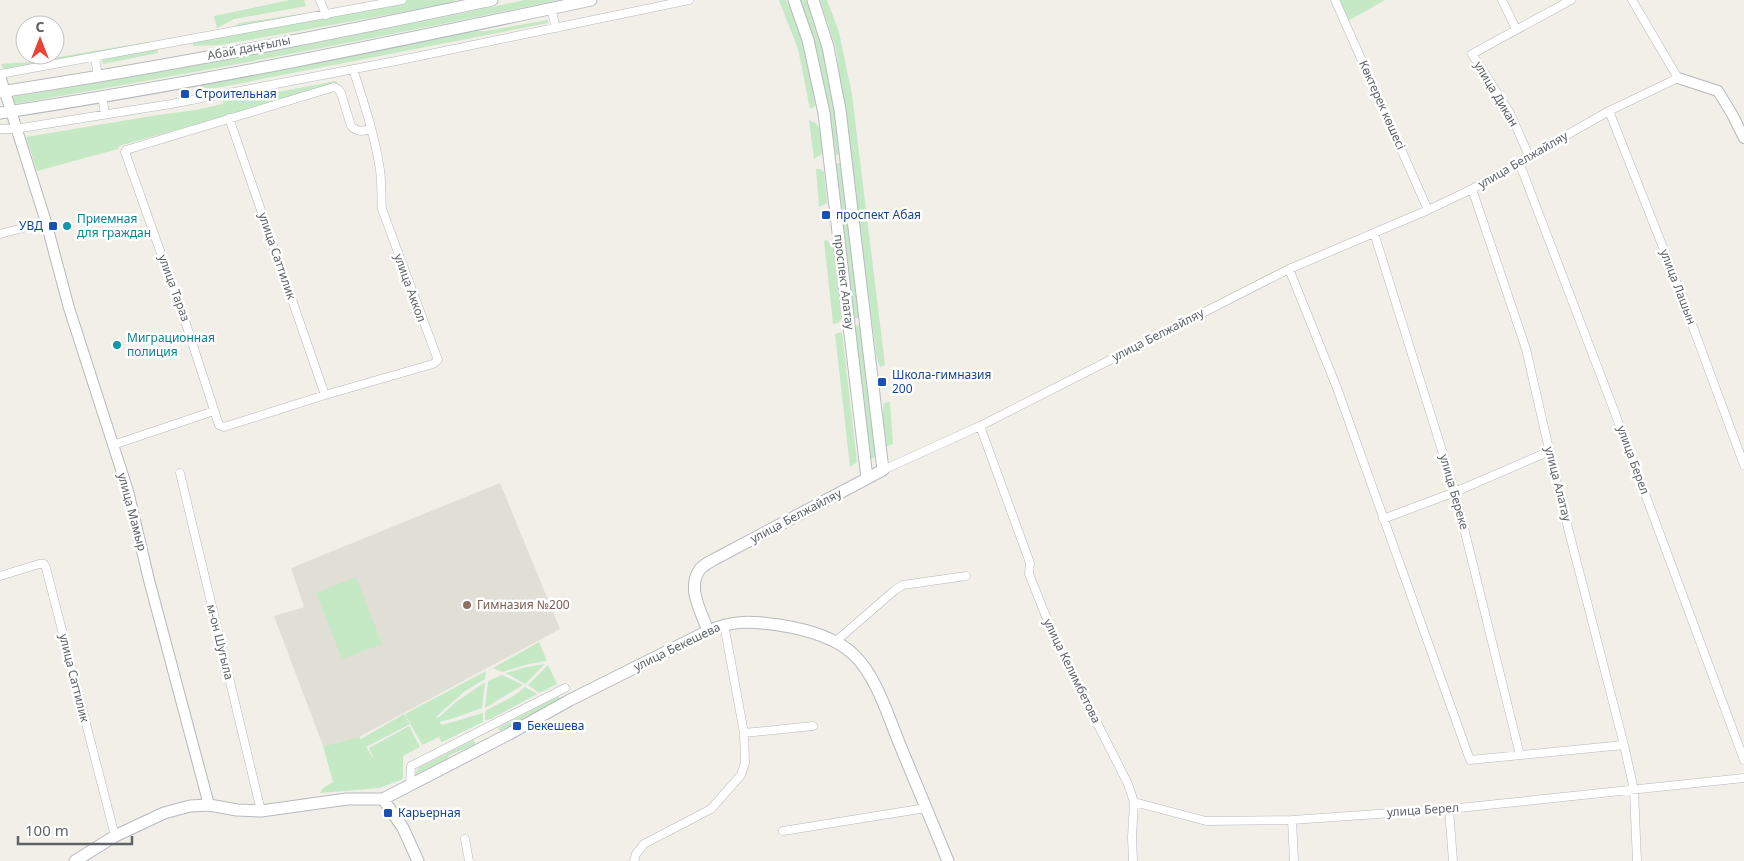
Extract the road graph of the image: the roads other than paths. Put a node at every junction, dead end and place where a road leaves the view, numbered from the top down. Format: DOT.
graph roads {
  1 [pos="320,0"];
  2 [pos="402,0"];
  3 [pos="492,0"];
  4 [pos="591,0"];
  5 [pos="689,0"];
  6 [pos="793,0"];
  7 [pos="1335,0"];
  8 [pos="1502,0"];
  9 [pos="1571,0"];
  10 [pos="1632,0"];
  11 [pos="815,4"];
  12 [pos="551,8"];
  13 [pos="326,15"];
  14 [pos="556,28"];
  15 [pos="1516,29"];
  16 [pos="95,58"];
  17 [pos="353,69"];
  18 [pos="0,75"];
  19 [pos="98,76"];
  20 [pos="1678,78"];
  21 [pos="2,92"];
  22 [pos="102,96"];
  23 [pos="1609,111"];
  24 [pos="5,112"];
  25 [pos="105,114"];
  26 [pos="229,118"];
  27 [pos="371,128"];
  28 [pos="0,129"];
  29 [pos="15,129"];
  30 [pos="1744,138"];
  31 [pos="1529,156"];
  32 [pos="846,158"];
  33 [pos="829,162"];
  34 [pos="1519,162"];
  35 [pos="1472,188"];
  36 [pos="1428,210"];
  37 [pos="46,222"];
  38 [pos="1374,233"];
  39 [pos="0,234"];
  40 [pos="1289,269"];
  41 [pos="865,320"];
  42 [pos="850,324"];
  43 [pos="325,395"];
  44 [pos="214,411"];
  45 [pos="980,426"];
  46 [pos="113,445"];
  47 [pos="1550,451"];
  48 [pos="1744,465"];
  49 [pos="882,470"];
  50 [pos="180,473"];
  51 [pos="867,478"];
  52 [pos="1455,492"];
  53 [pos="1383,519"];
  54 [pos="0,576"];
  55 [pos="966,576"];
  56 [pos="724,624"];
  57 [pos="708,631"];
  58 [pos="835,642"];
  59 [pos="565,688"];
  60 [pos="813,726"];
  61 [pos="744,732"];
  62 [pos="1624,745"];
  63 [pos="1520,755"];
  64 [pos="1744,760"];
  65 [pos="1744,778"];
  66 [pos="410,786"];
  67 [pos="1633,786"];
  68 [pos="383,798"];
  69 [pos="1134,802"];
  70 [pos="209,806"];
  71 [pos="926,808"];
  72 [pos="1449,809"];
  73 [pos="261,811"];
  74 [pos="1292,820"];
  75 [pos="783,831"];
  76 [pos="115,836"];
  77 [pos="465,840"];
  78 [pos="75,861"];
  79 [pos="418,861"];
  80 [pos="469,861"];
  81 [pos="634,861"];
  82 [pos="948,861"];
  83 [pos="1133,861"];
  84 [pos="1294,861"];
  85 [pos="1453,861"];
  86 [pos="1637,861"];
  1 -- 13 [label="street"];
  2 -- 13 [label="street"];
  3 -- 19 [label="main road, Абай даңғылы"];
  4 -- 12 [label="main road"];
  5 -- 14 [label="street"];
  6 -- 33 [label="main road, проспект Алатау"];
  7 -- 36 [label="street, Көктерек көшесі"];
  8 -- 15 [label="street"];
  9 -- 15 [label="street, улица Дикан"];
  10 -- 20 [label="street"];
  11 -- 32 [label="main road, проспект Алатау"];
  12 -- 14 [label="street"];
  12 -- 22 [label="main road"];
  13 -- 16 [label="street"];
  14 -- 17 [label="street"];
  15 -- 31 [label="street, улица Дикан"];
  16 -- 18 [label="street"];
  16 -- 19 [label="street"];
  17 -- 25 [label="street"];
  17 -- 27 [label="street"];
  18 -- 21 [label="street, улица Мамыр"];
  19 -- 21 [label="main road, Абай даңғылы"];
  20 -- 23 [label="street, улица Белжайляу"];
  20 -- 30 [label="street"];
  21 -- 24 [label="street, улица Мамыр"];
  22 -- 24 [label="main road"];
  22 -- 25 [label="street"];
  23 -- 31 [label="street, улица Белжайляу"];
  23 -- 48 [label="street, улица Лашын"];
  24 -- 29 [label="street, улица Мамыр"];
  25 -- 29 [label="street"];
  26 -- 27 [label="street"];
  26 -- 43 [label="street, улица Саттилик"];
  26 -- 44 [label="street, улица Тараз"];
  27 -- 43 [label="street, улица Аккол"];
  28 -- 29 [label="street"];
  29 -- 37 [label="street, улица Мамыр"];
  31 -- 34 [label="street, улица Белжайляу"];
  32 -- 33 [label="main road"];
  32 -- 41 [label="main road, проспект Алатау"];
  33 -- 42 [label="main road, проспект Алатау"];
  34 -- 35 [label="street, улица Белжайляу"];
  34 -- 64 [label="street, улица Берел"];
  35 -- 36 [label="street, улица Белжайляу"];
  35 -- 47 [label="street, улица Алатау"];
  36 -- 38 [label="street, улица Белжайляу"];
  37 -- 39 [label="street"];
  37 -- 46 [label="street, улица Мамыр"];
  38 -- 40 [label="street, улица Белжайляу"];
  38 -- 52 [label="street, улица Береке"];
  40 -- 45 [label="street, улица Белжайляу"];
  40 -- 53 [label="street"];
  41 -- 42 [label="main road"];
  41 -- 49 [label="main road, проспект Алатау"];
  42 -- 51 [label="main road, проспект Алатау"];
  43 -- 44 [label="street, улица Тараз"];
  44 -- 46 [label="street"];
  45 -- 49 [label="street, улица Белжайляу"];
  45 -- 69 [label="street, улица Келимбетова"];
  46 -- 70 [label="street, улица Мамыр"];
  47 -- 52 [label="street"];
  47 -- 62 [label="street, улица Алатау"];
  49 -- 51 [label="main road, улица Белжайляу"];
  50 -- 73 [label="street, м-он Шугыла"];
  51 -- 57 [label="main road, улица Белжайляу"];
  52 -- 53 [label="street"];
  52 -- 63 [label="street, улица Береке"];
  53 -- 63 [label="street"];
  54 -- 76 [label="street, улица Саттилик"];
  55 -- 58 [label="street"];
  56 -- 57 [label="main road, улица Бекешева"];
  56 -- 58 [label="main road, улица Бекешева"];
  56 -- 61 [label="street"];
  57 -- 66 [label="main road, улица Бекешева"];
  58 -- 71 [label="main road, улица Бекешева"];
  59 -- 66 [label="street"];
  60 -- 61 [label="street"];
  61 -- 81 [label="street"];
  62 -- 63 [label="street"];
  62 -- 67 [label="street, улица Алатау"];
  65 -- 67 [label="street, улица Берел"];
  66 -- 68 [label="main road, улица Бекешева"];
  67 -- 72 [label="street, улица Берел"];
  67 -- 86 [label="street, улица Алатау"];
  68 -- 73 [label="main road"];
  68 -- 79 [label="main road"];
  69 -- 74 [label="street, улица Берел"];
  69 -- 83 [label="street, улица Келимбетова"];
  70 -- 73 [label="main road"];
  70 -- 76 [label="main road"];
  71 -- 75 [label="street"];
  71 -- 82 [label="main road, улица Бекешева"];
  72 -- 74 [label="street, улица Берел"];
  72 -- 85 [label="street"];
  74 -- 84 [label="street"];
  76 -- 78 [label="main road"];
  77 -- 80 [label="street"];
}
